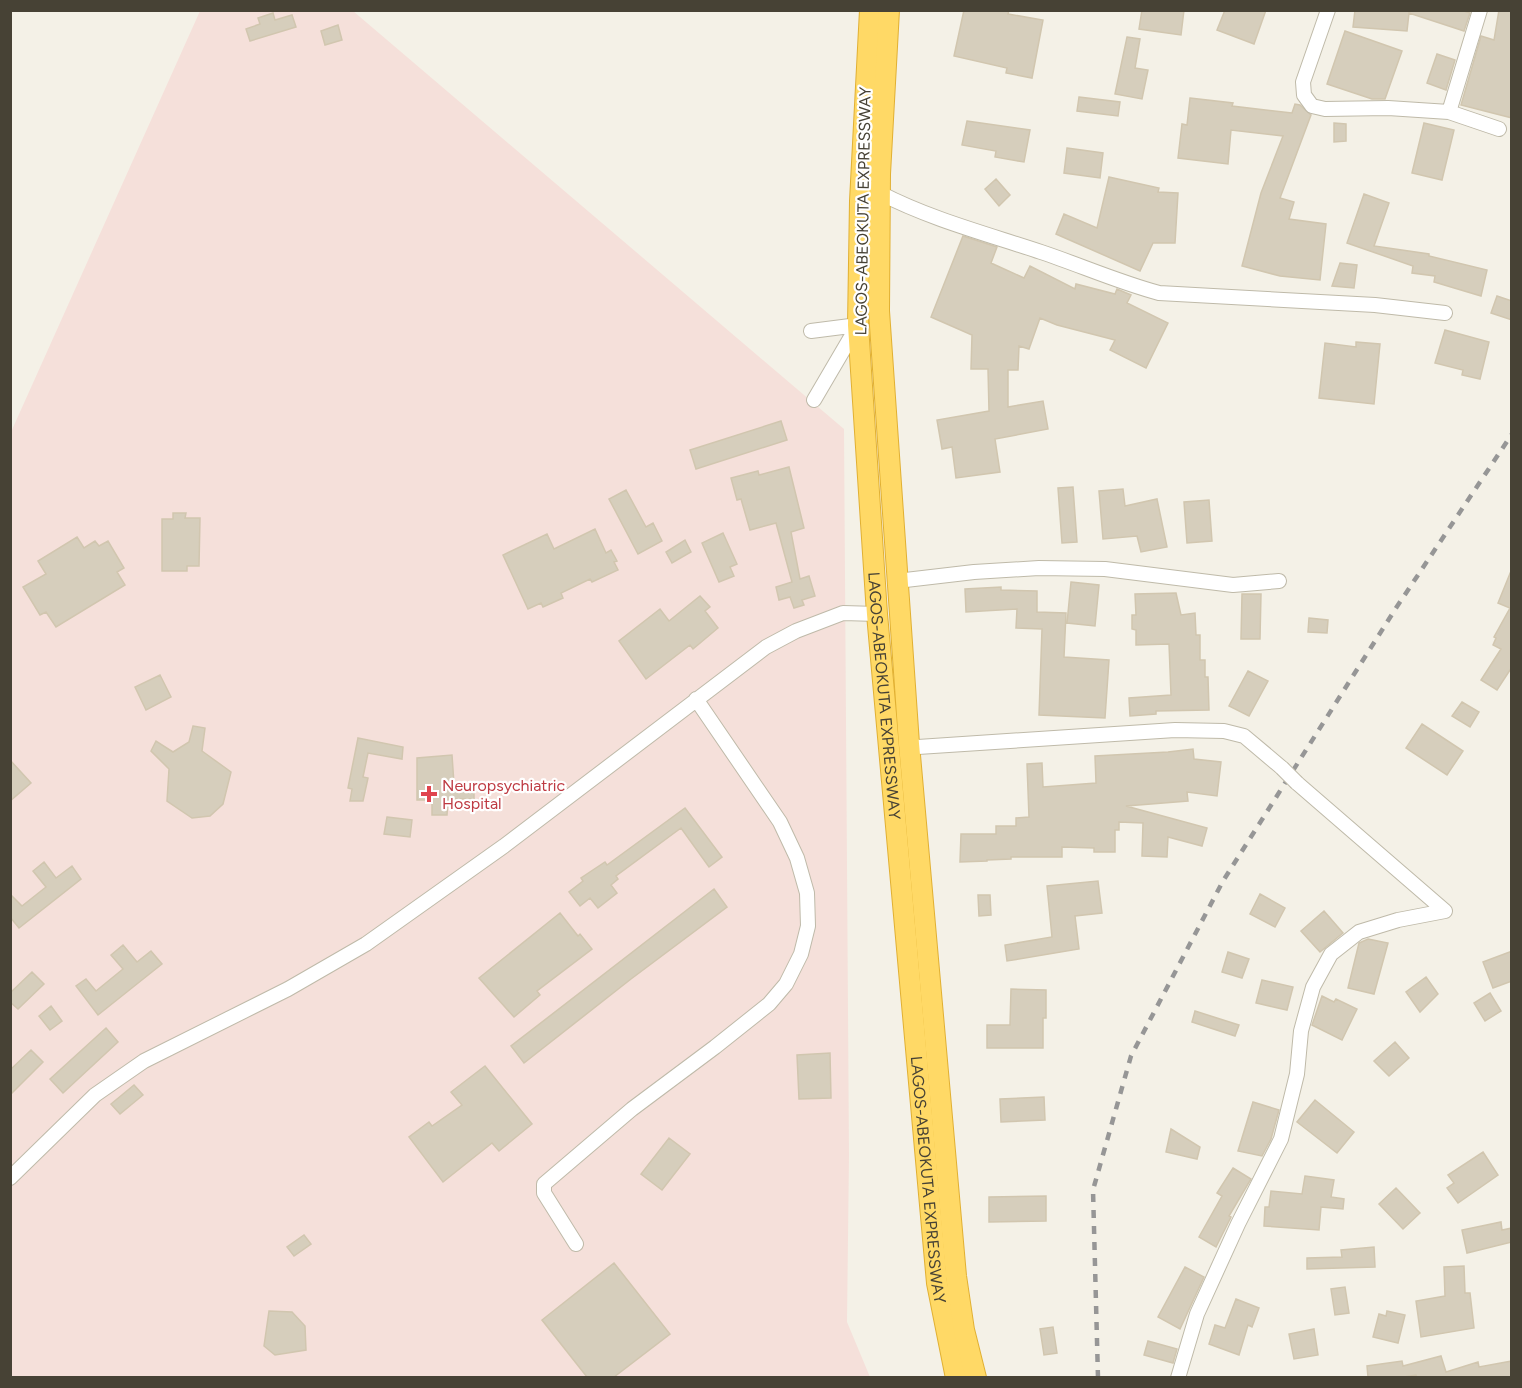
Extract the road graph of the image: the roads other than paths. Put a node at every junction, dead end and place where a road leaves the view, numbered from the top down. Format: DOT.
graph roads {
  1 [pos="870,10"];
  2 [pos="889,10"];
  3 [pos="1328,10"];
  4 [pos="1480,10"];
  5 [pos="1449,112"];
  6 [pos="1499,129"];
  7 [pos="880,193"];
  8 [pos="1445,313"];
  9 [pos="858,325"];
  10 [pos="811,331"];
  11 [pos="814,400"];
  12 [pos="897,581"];
  13 [pos="1279,581"];
  14 [pos="877,614"];
  15 [pos="696,699"];
  16 [pos="909,744"];
  17 [pos="10,1178"];
  18 [pos="576,1244"];
  19 [pos="956,1377"];
  20 [pos="976,1377"];
  21 [pos="1178,1377"];
  1 -- 9 [label="highway, LAGOS-ABEOKUTA EXPRESSWAY"];
  2 -- 7 [label="highway, LAGOS-ABEOKUTA EXPRESSWAY"];
  3 -- 5 [label="street"];
  4 -- 5 [label="street"];
  5 -- 6 [label="street"];
  7 -- 8 [label="street"];
  7 -- 12 [label="highway, LAGOS-ABEOKUTA EXPRESSWAY"];
  9 -- 10 [label="street"];
  9 -- 11 [label="street"];
  9 -- 14 [label="highway, LAGOS-ABEOKUTA EXPRESSWAY"];
  12 -- 13 [label="street"];
  12 -- 16 [label="highway, LAGOS-ABEOKUTA EXPRESSWAY"];
  14 -- 15 [label="street"];
  14 -- 19 [label="highway, LAGOS-ABEOKUTA EXPRESSWAY"];
  15 -- 17 [label="street"];
  15 -- 18 [label="street"];
  16 -- 20 [label="highway, LAGOS-ABEOKUTA EXPRESSWAY"];
  16 -- 21 [label="street, bridge"];
}
